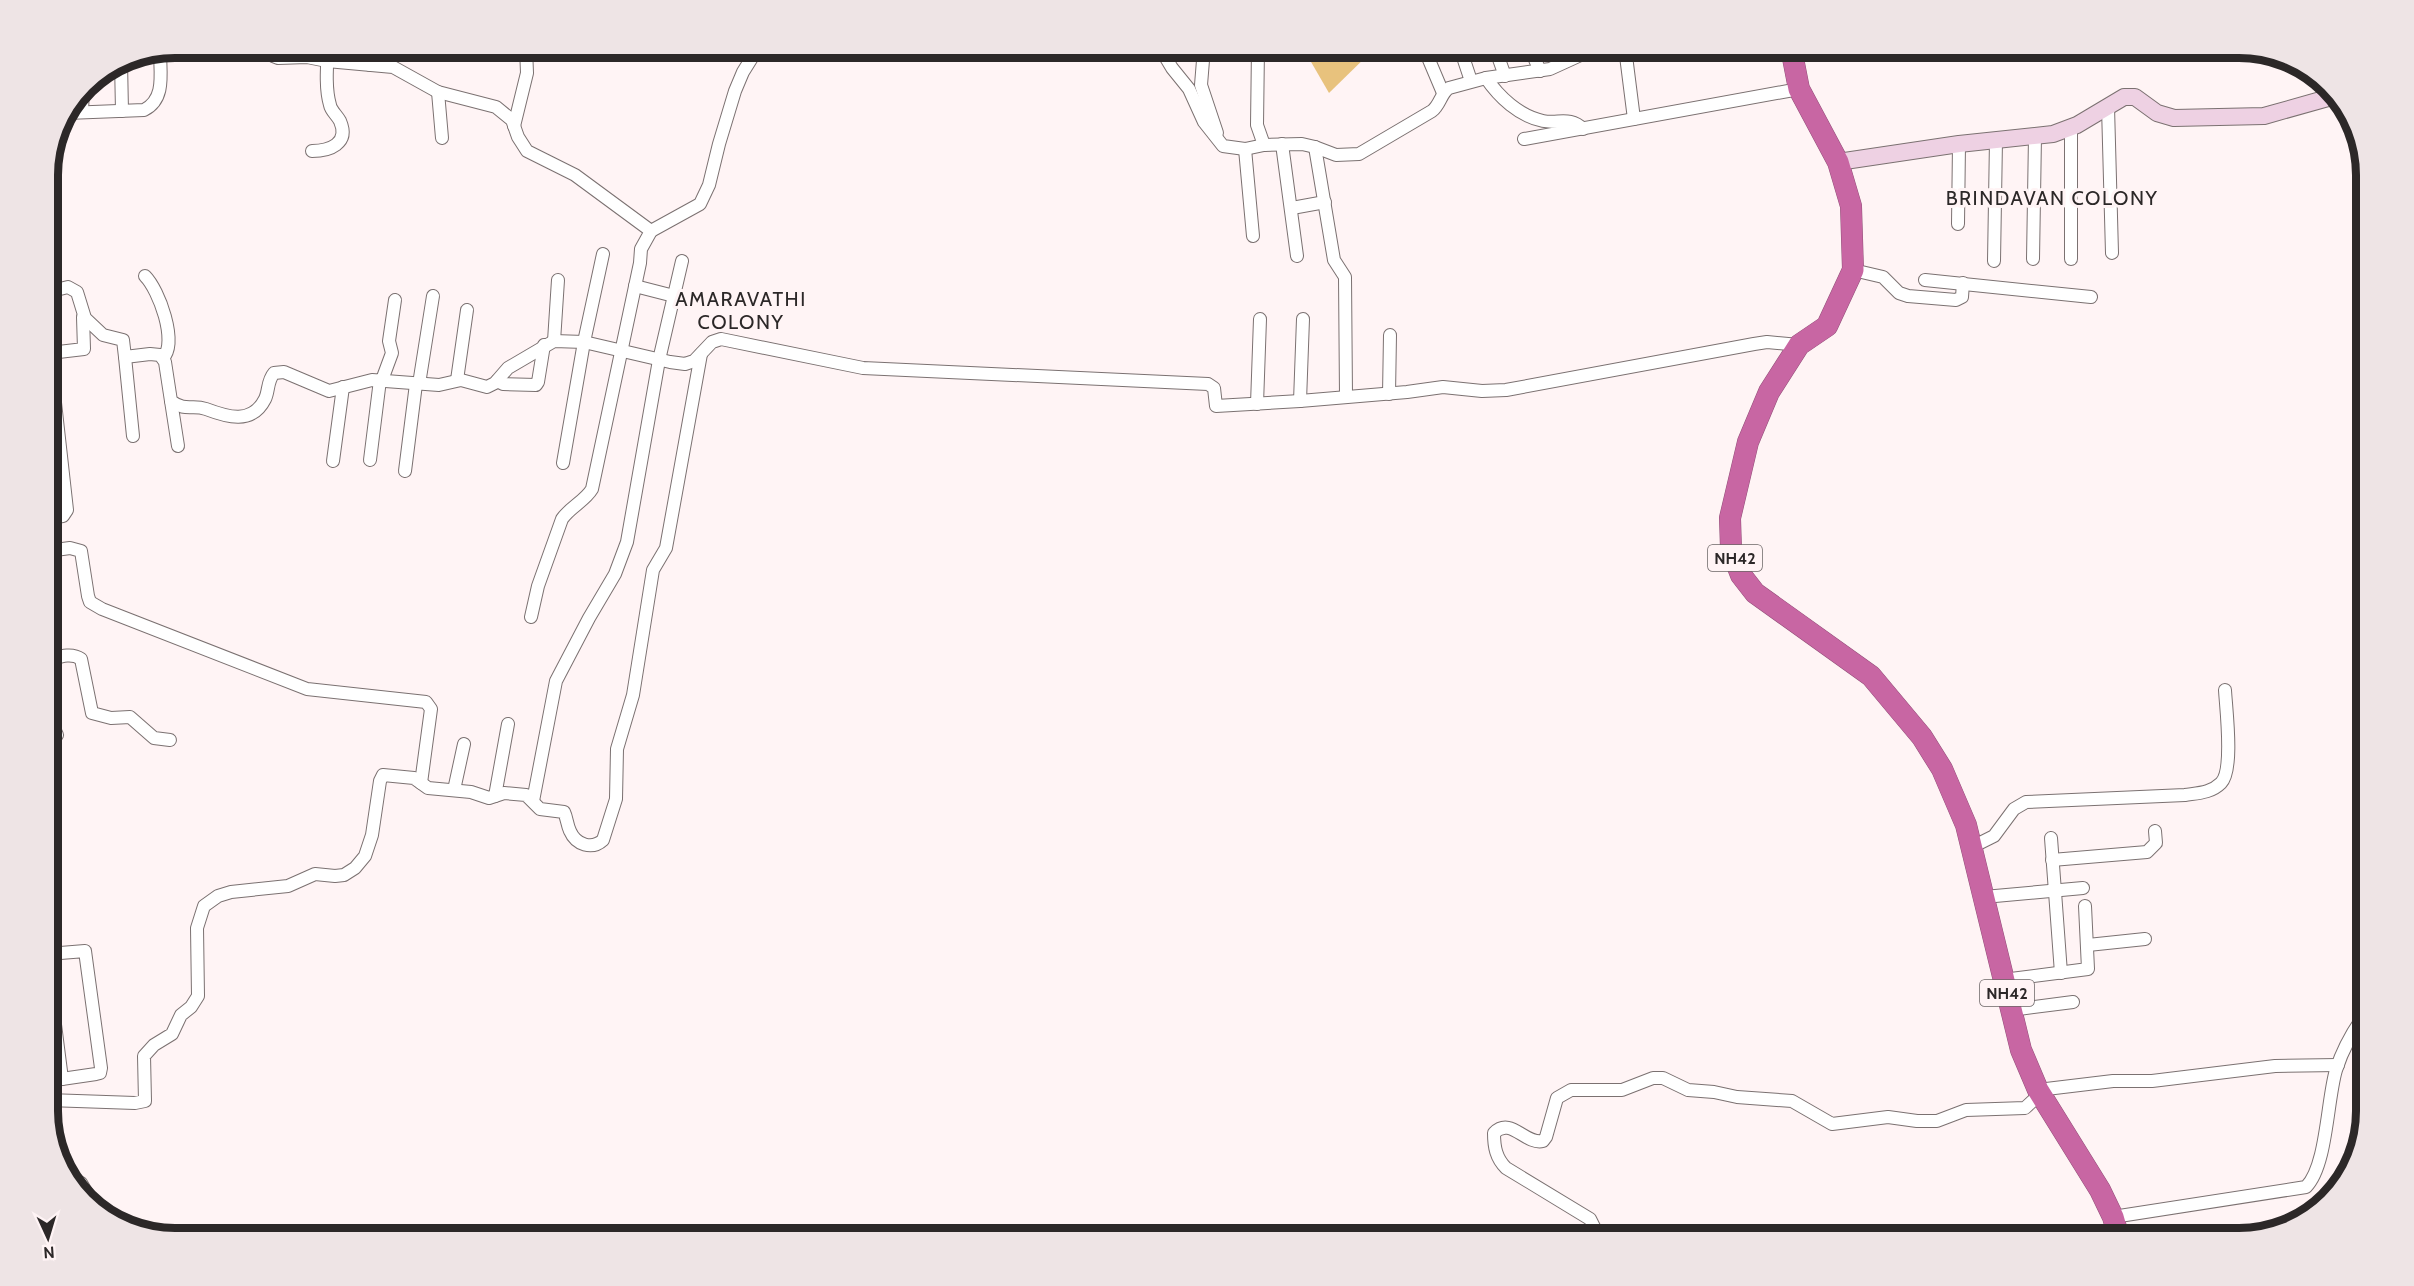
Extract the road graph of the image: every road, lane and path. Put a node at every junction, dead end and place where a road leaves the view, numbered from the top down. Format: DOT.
graph roads {
  1 [pos="312,58"];
  2 [pos="327,58"];
  3 [pos="370,58"];
  4 [pos="526,58"];
  5 [pos="752,58"];
  6 [pos="1166,58"];
  7 [pos="1203,58"];
  8 [pos="1257,58"];
  9 [pos="1428,58"];
  10 [pos="1463,58"];
  11 [pos="1499,58"];
  12 [pos="1534,58"];
  13 [pos="1575,58"];
  14 [pos="1626,58"];
  15 [pos="1793,58"];
  16 [pos="159,60"];
  17 [pos="327,61"];
  18 [pos="370,65"];
  19 [pos="1540,71"];
  20 [pos="121,72"];
  21 [pos="1505,76"];
  22 [pos="1486,78"];
  23 [pos="1471,81"];
  24 [pos="1799,89"];
  25 [pos="438,92"];
  26 [pos="1443,93"];
  27 [pos="2326,98"];
  28 [pos="82,105"];
  29 [pos="2108,107"];
  30 [pos="123,111"];
  31 [pos="77,112"];
  32 [pos="82,112"];
  33 [pos="1634,119"];
  34 [pos="514,126"];
  35 [pos="2071,128"];
  36 [pos="1583,129"];
  37 [pos="2035,136"];
  38 [pos="442,138"];
  39 [pos="1218,140"];
  40 [pos="1524,140"];
  41 [pos="1996,140"];
  42 [pos="1282,144"];
  43 [pos="1959,144"];
  44 [pos="1264,145"];
  45 [pos="1316,147"];
  46 [pos="1245,149"];
  47 [pos="312,152"];
  48 [pos="1838,162"];
  49 [pos="1325,202"];
  50 [pos="1292,208"];
  51 [pos="1958,224"];
  52 [pos="651,231"];
  53 [pos="1254,236"];
  54 [pos="2112,253"];
  55 [pos="603,254"];
  56 [pos="1298,256"];
  57 [pos="2033,259"];
  58 [pos="2071,259"];
  59 [pos="682,261"];
  60 [pos="1994,261"];
  61 [pos="1853,270"];
  62 [pos="145,276"];
  63 [pos="558,280"];
  64 [pos="1925,280"];
  65 [pos="1963,283"];
  66 [pos="635,286"];
  67 [pos="59,289"];
  68 [pos="433,296"];
  69 [pos="674,296"];
  70 [pos="2091,297"];
  71 [pos="395,300"];
  72 [pos="467,310"];
  73 [pos="83,316"];
  74 [pos="1260,319"];
  75 [pos="1303,319"];
  76 [pos="1390,335"];
  77 [pos="584,342"];
  78 [pos="549,343"];
  79 [pos="1799,345"];
  80 [pos="623,351"];
  81 [pos="59,352"];
  82 [pos="701,354"];
  83 [pos="125,357"];
  84 [pos="163,358"];
  85 [pos="660,360"];
  86 [pos="381,380"];
  87 [pos="457,380"];
  88 [pos="497,381"];
  89 [pos="417,384"];
  90 [pos="343,387"];
  91 [pos="1389,394"];
  92 [pos="1346,396"];
  93 [pos="171,401"];
  94 [pos="1300,401"];
  95 [pos="1257,404"];
  96 [pos="133,436"];
  97 [pos="178,446"];
  98 [pos="59,460"];
  99 [pos="370,460"];
  100 [pos="333,461"];
  101 [pos="563,462"];
  102 [pos="405,471"];
  103 [pos="59,517"];
  104 [pos="59,550"];
  105 [pos="531,617"];
  106 [pos="59,657"];
  107 [pos="2225,690"];
  108 [pos="508,724"];
  109 [pos="170,740"];
  110 [pos="464,744"];
  111 [pos="422,783"];
  112 [pos="454,790"];
  113 [pos="495,796"];
  114 [pos="533,801"];
  115 [pos="2155,831"];
  116 [pos="2051,838"];
  117 [pos="1972,847"];
  118 [pos="2052,860"];
  119 [pos="2083,888"];
  120 [pos="2055,890"];
  121 [pos="1983,897"];
  122 [pos="2085,906"];
  123 [pos="2145,939"];
  124 [pos="2088,945"];
  125 [pos="59,953"];
  126 [pos="2061,973"];
  127 [pos="2003,980"];
  128 [pos="2073,1002"];
  129 [pos="2011,1010"];
  130 [pos="2356,1028"];
  131 [pos="59,1056"];
  132 [pos="2338,1065"];
  133 [pos="59,1079"];
  134 [pos="62,1079"];
  135 [pos="2039,1092"];
  136 [pos="59,1100"];
  137 [pos="2113,1217"];
  138 [pos="1594,1228"];
  139 [pos="2116,1228"];
  1 -- 17 [label="street"];
  2 -- 17 [label="street"];
  3 -- 18 [label="street"];
  4 -- 34 [label="street"];
  5 -- 52 [label="street"];
  6 -- 39 [label="street"];
  7 -- 39 [label="street"];
  8 -- 44 [label="street"];
  9 -- 26 [label="street"];
  10 -- 23 [label="street"];
  11 -- 21 [label="street"];
  12 -- 19 [label="street"];
  13 -- 19 [label="street"];
  14 -- 33 [label="street"];
  15 -- 24 [label="highway, NH42"];
  16 -- 30 [label="street"];
  17 -- 18 [label="street"];
  17 -- 47 [label="street"];
  18 -- 25 [label="street"];
  19 -- 21 [label="street"];
  20 -- 30 [label="street"];
  21 -- 22 [label="street"];
  22 -- 23 [label="street"];
  22 -- 36 [label="street"];
  23 -- 26 [label="street"];
  24 -- 33 [label="street"];
  24 -- 48 [label="highway, NH42"];
  25 -- 34 [label="street"];
  25 -- 38 [label="street"];
  26 -- 45 [label="street"];
  27 -- 29 [label="street"];
  28 -- 32 [label="street"];
  29 -- 35 [label="street"];
  29 -- 54 [label="street"];
  30 -- 32 [label="street"];
  31 -- 32 [label="street"];
  33 -- 36 [label="street"];
  34 -- 52 [label="street"];
  35 -- 37 [label="street"];
  35 -- 58 [label="street"];
  36 -- 40 [label="street"];
  37 -- 41 [label="street"];
  37 -- 57 [label="street"];
  39 -- 46 [label="street"];
  41 -- 43 [label="street"];
  41 -- 60 [label="street"];
  42 -- 44 [label="street"];
  42 -- 45 [label="street"];
  42 -- 50 [label="street"];
  43 -- 48 [label="street"];
  43 -- 51 [label="street"];
  44 -- 46 [label="street"];
  45 -- 49 [label="street"];
  46 -- 53 [label="street"];
  48 -- 61 [label="highway, NH42"];
  49 -- 50 [label="street"];
  49 -- 92 [label="street"];
  50 -- 56 [label="street"];
  52 -- 66 [label="street"];
  55 -- 77 [label="street"];
  59 -- 69 [label="street"];
  61 -- 65 [label="street"];
  61 -- 79 [label="highway, NH42"];
  62 -- 84 [label="street"];
  63 -- 78 [label="street"];
  64 -- 65 [label="street"];
  65 -- 70 [label="street"];
  66 -- 69 [label="street"];
  66 -- 80 [label="street"];
  67 -- 73 [label="street"];
  68 -- 89 [label="street"];
  69 -- 85 [label="street"];
  71 -- 86 [label="street"];
  72 -- 87 [label="street"];
  73 -- 81 [label="street"];
  73 -- 83 [label="street"];
  74 -- 95 [label="street"];
  75 -- 94 [label="street"];
  76 -- 91 [label="street"];
  77 -- 78 [label="street"];
  77 -- 80 [label="street"];
  77 -- 101 [label="street"];
  78 -- 88 [label="street"];
  78 -- 88 [label="street"];
  79 -- 91 [label="street"];
  79 -- 117 [label="highway, NH42"];
  80 -- 85 [label="street"];
  80 -- 105 [label="street"];
  82 -- 85 [label="street"];
  82 -- 95 [label="street"];
  82 -- 114 [label="street"];
  83 -- 84 [label="street"];
  83 -- 96 [label="street"];
  84 -- 93 [label="street"];
  85 -- 114 [label="street"];
  86 -- 89 [label="street"];
  86 -- 90 [label="street"];
  86 -- 99 [label="street"];
  87 -- 88 [label="street"];
  87 -- 89 [label="street"];
  89 -- 102 [label="street"];
  90 -- 93 [label="street"];
  90 -- 100 [label="street"];
  91 -- 92 [label="street"];
  92 -- 94 [label="street"];
  93 -- 97 [label="street"];
  94 -- 95 [label="street"];
  98 -- 103 [label="street"];
  104 -- 111 [label="street"];
  106 -- 109 [label="street"];
  107 -- 117 [label="street"];
  108 -- 113 [label="street"];
  110 -- 112 [label="street"];
  111 -- 112 [label="street"];
  111 -- 136 [label="street"];
  112 -- 113 [label="street"];
  113 -- 114 [label="street"];
  115 -- 118 [label="street"];
  116 -- 118 [label="street"];
  117 -- 121 [label="highway, NH42"];
  118 -- 120 [label="street"];
  119 -- 120 [label="street"];
  120 -- 121 [label="street"];
  120 -- 126 [label="street"];
  121 -- 127 [label="highway, NH42"];
  122 -- 124 [label="street"];
  123 -- 124 [label="street"];
  124 -- 126 [label="street"];
  125 -- 134 [label="street"];
  126 -- 127 [label="street"];
  127 -- 129 [label="highway, NH42"];
  128 -- 129 [label="street"];
  129 -- 135 [label="highway, NH42"];
  130 -- 132 [label="street"];
  131 -- 134 [label="street"];
  132 -- 135 [label="street"];
  132 -- 137 [label="street"];
  133 -- 134 [label="street"];
  135 -- 137 [label="highway, NH42"];
  135 -- 138 [label="street"];
  137 -- 139 [label="highway, NH42"];
}
